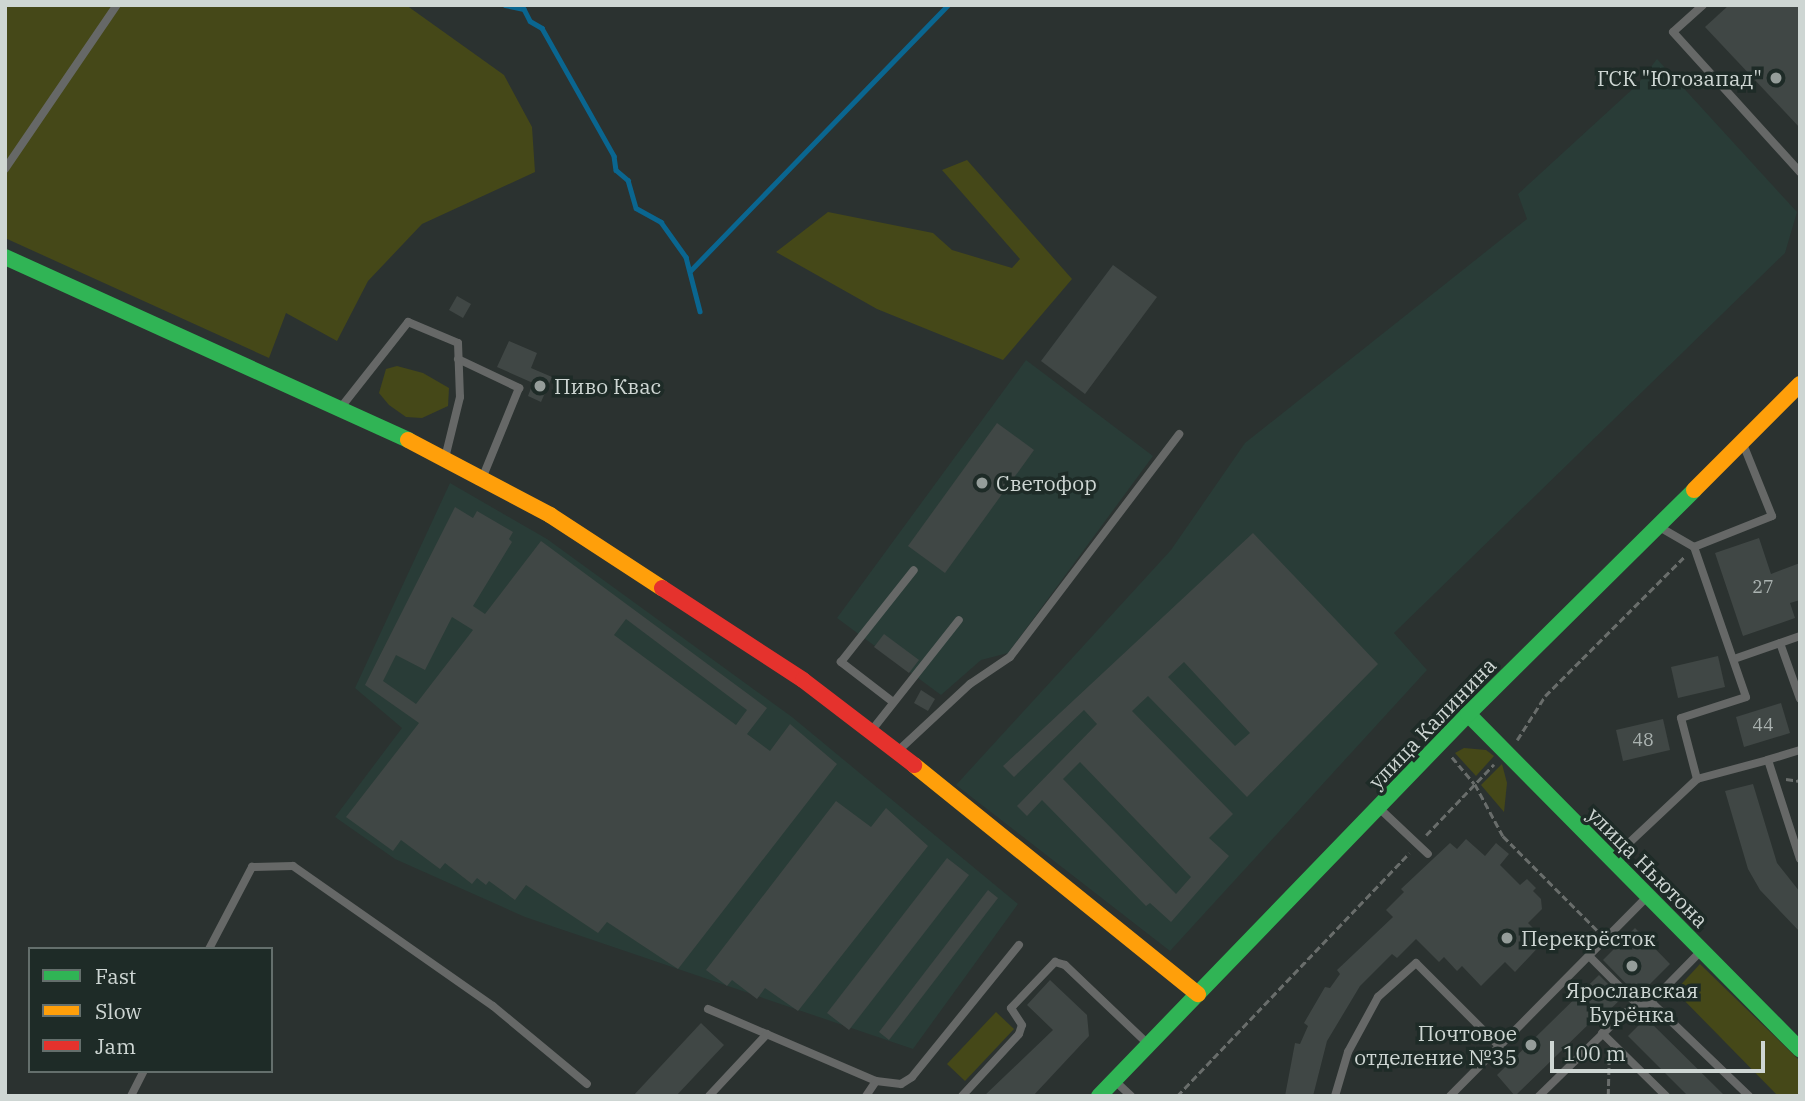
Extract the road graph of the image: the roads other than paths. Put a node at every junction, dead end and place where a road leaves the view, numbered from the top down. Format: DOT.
graph roads {
  1 [pos="117,5"];
  2 [pos="1703,5"];
  3 [pos="5,169"];
  4 [pos="1800,172"];
  5 [pos="5,257"];
  6 [pos="458,359"];
  7 [pos="1799,385"];
  8 [pos="340,409"];
  9 [pos="1179,434"];
  10 [pos="1742,442"];
  11 [pos="445,457"];
  12 [pos="482,478"];
  13 [pos="1657,525"];
  14 [pos="1694,547"];
  15 [pos="914,570"];
  16 [pos="959,620"];
  17 [pos="1800,636"];
  18 [pos="1780,643"];
  19 [pos="1734,659"];
  20 [pos="1800,699"];
  21 [pos="893,702"];
  22 [pos="1468,714"];
  23 [pos="871,731"];
  24 [pos="1800,750"];
  25 [pos="898,752"];
  26 [pos="1768,760"];
  27 [pos="1697,779"];
  28 [pos="1379,808"];
  29 [pos="1428,853"];
  30 [pos="1800,859"];
  31 [pos="1611,860"];
  32 [pos="1648,896"];
  33 [pos="1019,946"];
  34 [pos="210,947"];
  35 [pos="1702,951"];
  36 [pos="1588,956"];
  37 [pos="1198,994"];
  38 [pos="1651,1002"];
  39 [pos="1640,1007"];
  40 [pos="708,1009"];
  41 [pos="1602,1033"];
  42 [pos="767,1034"];
  43 [pos="1149,1045"];
  44 [pos="1497,1045"];
  45 [pos="1800,1049"];
  46 [pos="143,1073"];
  47 [pos="876,1081"];
  48 [pos="1114,1081"];
  49 [pos="587,1084"];
  50 [pos="131,1096"];
  51 [pos="709,1096"];
  52 [pos="866,1096"];
  53 [pos="962,1096"];
  54 [pos="1100,1096"];
  55 [pos="1131,1096"];
  56 [pos="1335,1096"];
  57 [pos="1450,1096"];
  58 [pos="1539,1096"];
  59 [pos="1666,1096"];
  60 [pos="1749,1096"];
  1 -- 3 [label="lane"];
  2 -- 4 [label="lane"];
  5 -- 8 [label="main road"];
  6 -- 8 [label="lane"];
  6 -- 11 [label="lane"];
  6 -- 12 [label="lane"];
  7 -- 10 [label="main road, улица Калинина"];
  8 -- 11 [label="main road"];
  9 -- 25 [label="lane"];
  10 -- 13 [label="main road, улица Калинина"];
  10 -- 14 [label="lane"];
  11 -- 12 [label="main road"];
  12 -- 23 [label="main road"];
  13 -- 14 [label="lane"];
  13 -- 22 [label="main road, улица Калинина"];
  14 -- 19 [label="lane"];
  15 -- 21 [label="lane"];
  16 -- 21 [label="lane"];
  17 -- 18 [label="lane"];
  18 -- 19 [label="lane"];
  18 -- 20 [label="lane"];
  19 -- 27 [label="lane"];
  21 -- 23 [label="lane"];
  22 -- 28 [label="main road, улица Калинина"];
  22 -- 31 [label="main road, улица Ньютона"];
  23 -- 25 [label="main road"];
  24 -- 26 [label="lane"];
  25 -- 37 [label="main road"];
  26 -- 27 [label="lane"];
  26 -- 30 [label="lane"];
  27 -- 31 [label="lane"];
  28 -- 29 [label="lane"];
  28 -- 37 [label="main road, улица Калинина"];
  31 -- 32 [label="main road, улица Ньютона"];
  32 -- 35 [label="main road, улица Ньютона"];
  32 -- 36 [label="lane"];
  33 -- 47 [label="lane"];
  34 -- 49 [label="lane"];
  35 -- 38 [label="lane"];
  35 -- 45 [label="main road, улица Ньютона"];
  36 -- 39 [label="lane"];
  36 -- 44 [label="lane"];
  37 -- 43 [label="main road, улица Калинина"];
  38 -- 39 [label="lane"];
  38 -- 60 [label="lane"];
  39 -- 41 [label="lane"];
  40 -- 42 [label="lane"];
  41 -- 58 [label="lane"];
  41 -- 59 [label="lane"];
  42 -- 47 [label="lane"];
  42 -- 51 [label="lane"];
  43 -- 48 [label="main road, улица Калинина"];
  43 -- 53 [label="lane"];
  44 -- 56 [label="lane"];
  44 -- 57 [label="lane"];
  46 -- 50 [label="lane"];
  47 -- 52 [label="lane"];
  48 -- 54 [label="main road, улица Калинина"];
  48 -- 55 [label="lane"];
}
